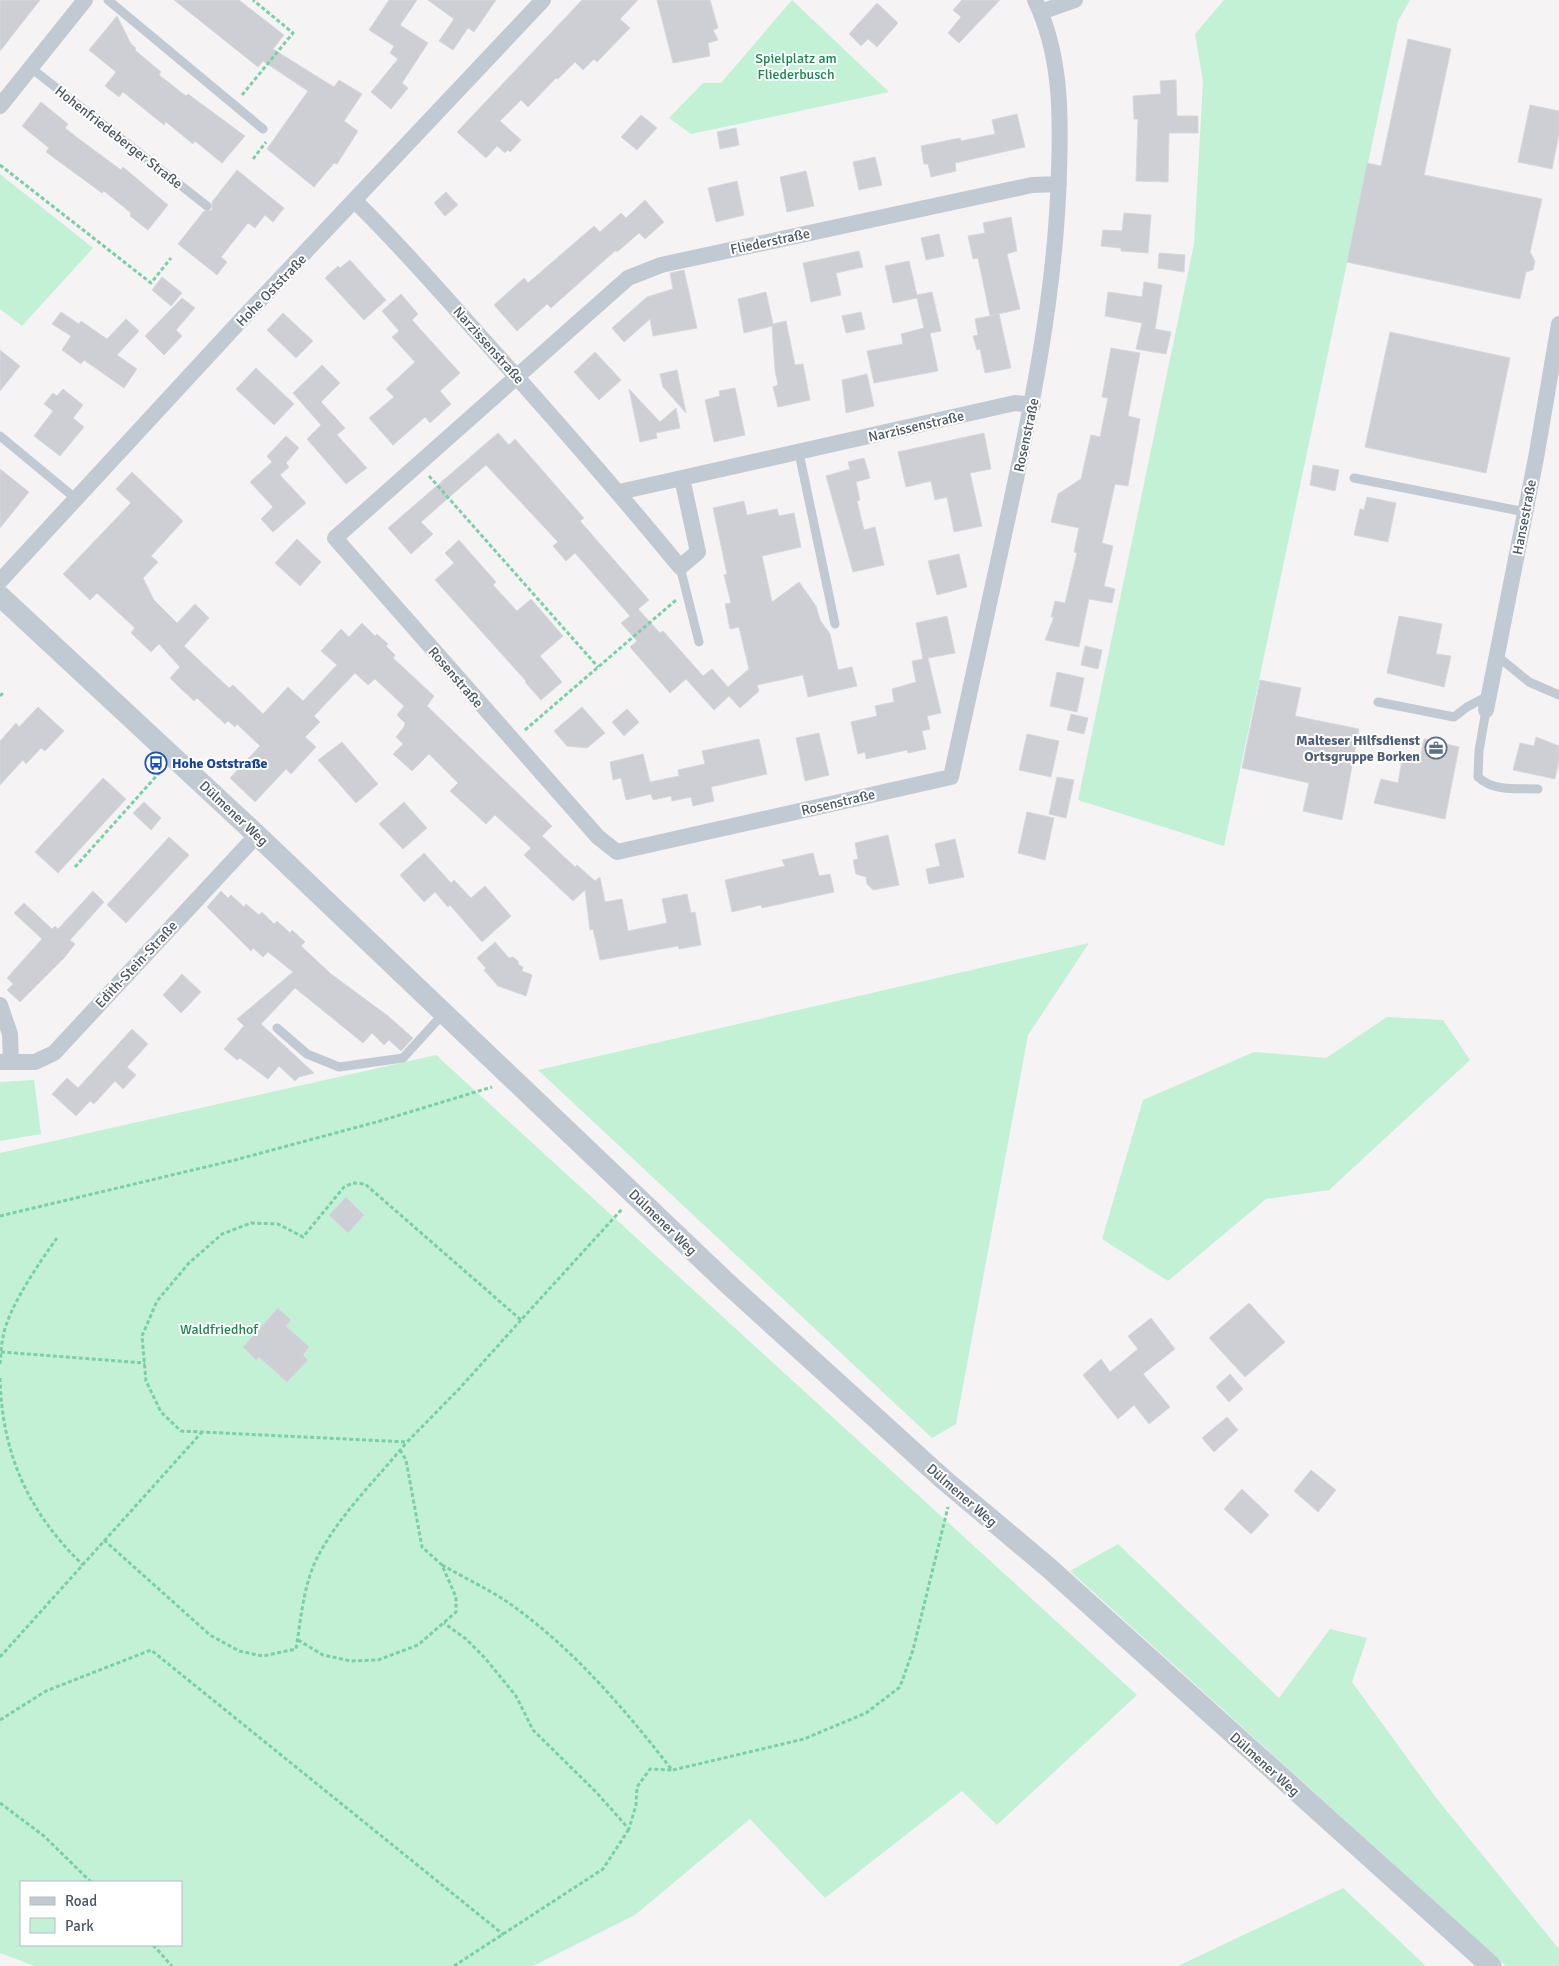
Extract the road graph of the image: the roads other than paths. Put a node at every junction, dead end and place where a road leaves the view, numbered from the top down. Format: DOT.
graph roads {
  1 [pos="85,0"];
  2 [pos="108,0"];
  3 [pos="544,0"];
  4 [pos="1075,0"];
  5 [pos="1038,6"];
  6 [pos="31,68"];
  7 [pos="0,106"];
  8 [pos="263,129"];
  9 [pos="1059,184"];
  10 [pos="355,202"];
  11 [pos="207,206"];
  12 [pos="1559,324"];
  13 [pos="517,376"];
  14 [pos="1033,406"];
  15 [pos="0,436"];
  16 [pos="799,453"];
  17 [pos="682,478"];
  18 [pos="1354,478"];
  19 [pos="619,492"];
  20 [pos="75,498"];
  21 [pos="1525,512"];
  22 [pos="680,567"];
  23 [pos="0,581"];
  24 [pos="0,596"];
  25 [pos="835,624"];
  26 [pos="699,642"];
  27 [pos="1496,656"];
  28 [pos="1559,695"];
  29 [pos="1378,702"];
  30 [pos="1487,703"];
  31 [pos="1538,789"];
  32 [pos="257,835"];
  33 [pos="0,1006"];
  34 [pos="444,1012"];
  35 [pos="278,1028"];
  36 [pos="6,1062"];
  37 [pos="1491,1966"];
  1 -- 6 [label="street"];
  2 -- 8 [label="lane"];
  3 -- 10 [label="street, Hohe Oststraße"];
  4 -- 5 [label="street, Rosenstraße"];
  5 -- 9 [label="street, Rosenstraße"];
  6 -- 7 [label="street"];
  6 -- 11 [label="lane, Hohenfriedeberger Straße"];
  9 -- 13 [label="street, Fliederstraße"];
  9 -- 14 [label="street, Rosenstraße"];
  10 -- 13 [label="street, Narzissenstraße"];
  10 -- 20 [label="street, Hohe Oststraße"];
  12 -- 21 [label="street, Hansestraße"];
  13 -- 14 [label="street, Rosenstraße"];
  13 -- 19 [label="street, Narzissenstraße"];
  14 -- 16 [label="street, Narzissenstraße"];
  15 -- 20 [label="lane"];
  16 -- 17 [label="street, Narzissenstraße"];
  16 -- 25 [label="lane"];
  17 -- 19 [label="street, Narzissenstraße"];
  17 -- 22 [label="street"];
  18 -- 21 [label="lane"];
  19 -- 22 [label="street, Narzissenstraße"];
  20 -- 23 [label="street, Hohe Oststraße"];
  21 -- 27 [label="street, Hansestraße"];
  22 -- 26 [label="lane, Narzissenstraße"];
  24 -- 32 [label="street, Dülmener Weg"];
  27 -- 28 [label="lane"];
  27 -- 30 [label="street, Hansestraße"];
  29 -- 30 [label="lane"];
  30 -- 31 [label="lane"];
  32 -- 34 [label="street, Dülmener Weg"];
  32 -- 36 [label="street, Edith-Stein-Straße"];
  33 -- 36 [label="street"];
  34 -- 35 [label="lane"];
  34 -- 37 [label="street, Dülmener Weg"];
}
